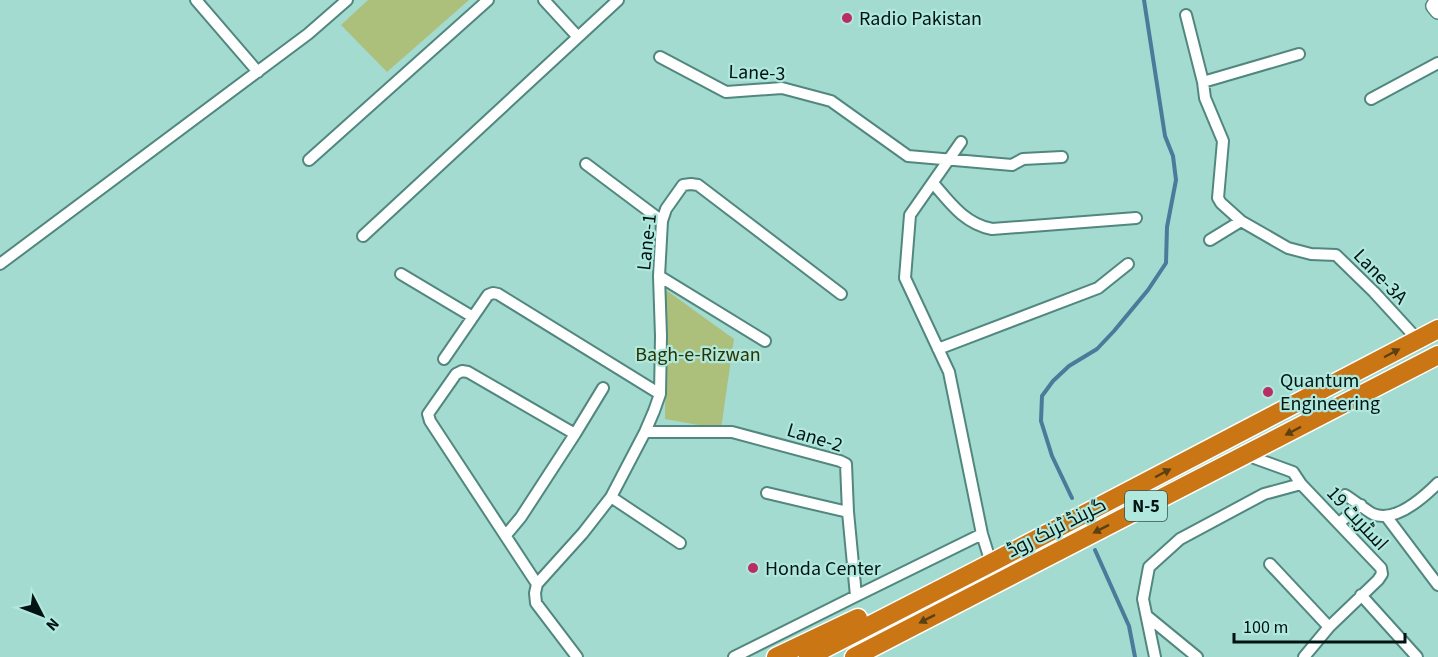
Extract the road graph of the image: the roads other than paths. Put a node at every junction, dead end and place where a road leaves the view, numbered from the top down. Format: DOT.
graph roads {
  1 [pos="196,0"];
  2 [pos="347,0"];
  3 [pos="488,0"];
  4 [pos="544,0"];
  5 [pos="618,0"];
  6 [pos="1438,0"];
  7 [pos="1438,11"];
  8 [pos="1186,15"];
  9 [pos="578,37"];
  10 [pos="1299,54"];
  11 [pos="660,57"];
  12 [pos="1438,63"];
  13 [pos="258,72"];
  14 [pos="1203,82"];
  15 [pos="1371,99"];
  16 [pos="962,142"];
  17 [pos="1062,157"];
  18 [pos="309,160"];
  19 [pos="949,160"];
  20 [pos="586,165"];
  21 [pos="933,183"];
  22 [pos="1136,218"];
  23 [pos="662,221"];
  24 [pos="1241,221"];
  25 [pos="363,236"];
  26 [pos="1210,240"];
  27 [pos="0,264"];
  28 [pos="1128,264"];
  29 [pos="401,274"];
  30 [pos="659,276"];
  31 [pos="841,294"];
  32 [pos="473,317"];
  33 [pos="1438,329"];
  34 [pos="1418,340"];
  35 [pos="765,341"];
  36 [pos="938,349"];
  37 [pos="444,359"];
  38 [pos="1435,359"];
  39 [pos="603,388"];
  40 [pos="660,394"];
  41 [pos="645,432"];
  42 [pos="575,434"];
  43 [pos="1246,455"];
  44 [pos="1438,483"];
  45 [pos="1300,484"];
  46 [pos="767,493"];
  47 [pos="1345,495"];
  48 [pos="611,497"];
  49 [pos="1361,505"];
  50 [pos="848,512"];
  51 [pos="1386,516"];
  52 [pos="1339,523"];
  53 [pos="982,534"];
  54 [pos="506,535"];
  55 [pos="680,543"];
  56 [pos="991,563"];
  57 [pos="1270,564"];
  58 [pos="537,584"];
  59 [pos="1438,585"];
  60 [pos="944,587"];
  61 [pos="1361,595"];
  62 [pos="856,596"];
  63 [pos="1147,615"];
  64 [pos="1329,627"];
  65 [pos="577,657"];
  66 [pos="734,657"];
  67 [pos="776,657"];
  68 [pos="808,657"];
  69 [pos="854,657"];
  70 [pos="1155,657"];
  71 [pos="1197,657"];
  72 [pos="1304,657"];
  73 [pos="1417,657"];
  1 -- 13 [label="street"];
  2 -- 13 [label="street"];
  3 -- 18 [label="street"];
  4 -- 9 [label="street"];
  5 -- 9 [label="street"];
  6 -- 7 [label="street"];
  8 -- 14 [label="street"];
  9 -- 25 [label="street"];
  10 -- 14 [label="street"];
  11 -- 19 [label="street, Lane-3"];
  12 -- 15 [label="street"];
  13 -- 27 [label="street"];
  14 -- 24 [label="street, Lane-3A"];
  16 -- 19 [label="street"];
  17 -- 19 [label="street, Lane-3"];
  19 -- 21 [label="street"];
  20 -- 23 [label="street"];
  21 -- 22 [label="street"];
  21 -- 36 [label="street"];
  23 -- 30 [label="street, Lane-1"];
  23 -- 31 [label="street, Lane-1"];
  24 -- 26 [label="street"];
  24 -- 34 [label="street, Lane-3A"];
  28 -- 36 [label="street"];
  29 -- 32 [label="street"];
  30 -- 35 [label="street"];
  30 -- 40 [label="street, Lane-1"];
  32 -- 37 [label="street"];
  32 -- 40 [label="street"];
  33 -- 34 [label="highway, گرینڈ ٹرنک روڈ / N-5"];
  56 -- 34 [label="highway, گرینڈ ٹرنک روڈ / N-5, one-way"];
  36 -- 53 [label="street"];
  38 -- 43 [label="highway, گرینڈ ٹرنک روڈ / N-5, one-way"];
  39 -- 42 [label="street"];
  40 -- 41 [label="street, Lane-1"];
  41 -- 48 [label="street, Lane-1"];
  41 -- 50 [label="street, Lane-2"];
  42 -- 54 [label="street"];
  42 -- 54 [label="street"];
  43 -- 45 [label="street, اسٹریٹ 19"];
  43 -- 69 [label="highway, گرینڈ ٹرنک روڈ / N-5, one-way"];
  44 -- 51 [label="street"];
  45 -- 52 [label="street, اسٹریٹ 19"];
  45 -- 63 [label="street"];
  46 -- 50 [label="street"];
  47 -- 49 [label="street"];
  48 -- 55 [label="street"];
  48 -- 58 [label="street, Lane-1"];
  49 -- 51 [label="street"];
  49 -- 52 [label="street"];
  50 -- 62 [label="street, Lane-2"];
  51 -- 59 [label="street"];
  52 -- 61 [label="street, اسٹریٹ 19"];
  53 -- 56 [label="street"];
  53 -- 62 [label="street"];
  54 -- 58 [label="street"];
  56 -- 60 [label="highway, گرینڈ ٹرنک روڈ / N-5"];
  57 -- 64 [label="street"];
  58 -- 65 [label="street"];
  60 -- 67 [label="highway, گرینڈ ٹرنک روڈ / N-5"];
  60 -- 68 [label="highway, گرینڈ ٹرنک روڈ / N-5"];
  61 -- 64 [label="street, اسٹریٹ 19"];
  61 -- 73 [label="street"];
  62 -- 66 [label="street"];
  63 -- 70 [label="street"];
  63 -- 71 [label="street"];
  64 -- 72 [label="street, اسٹریٹ 19"];
}
